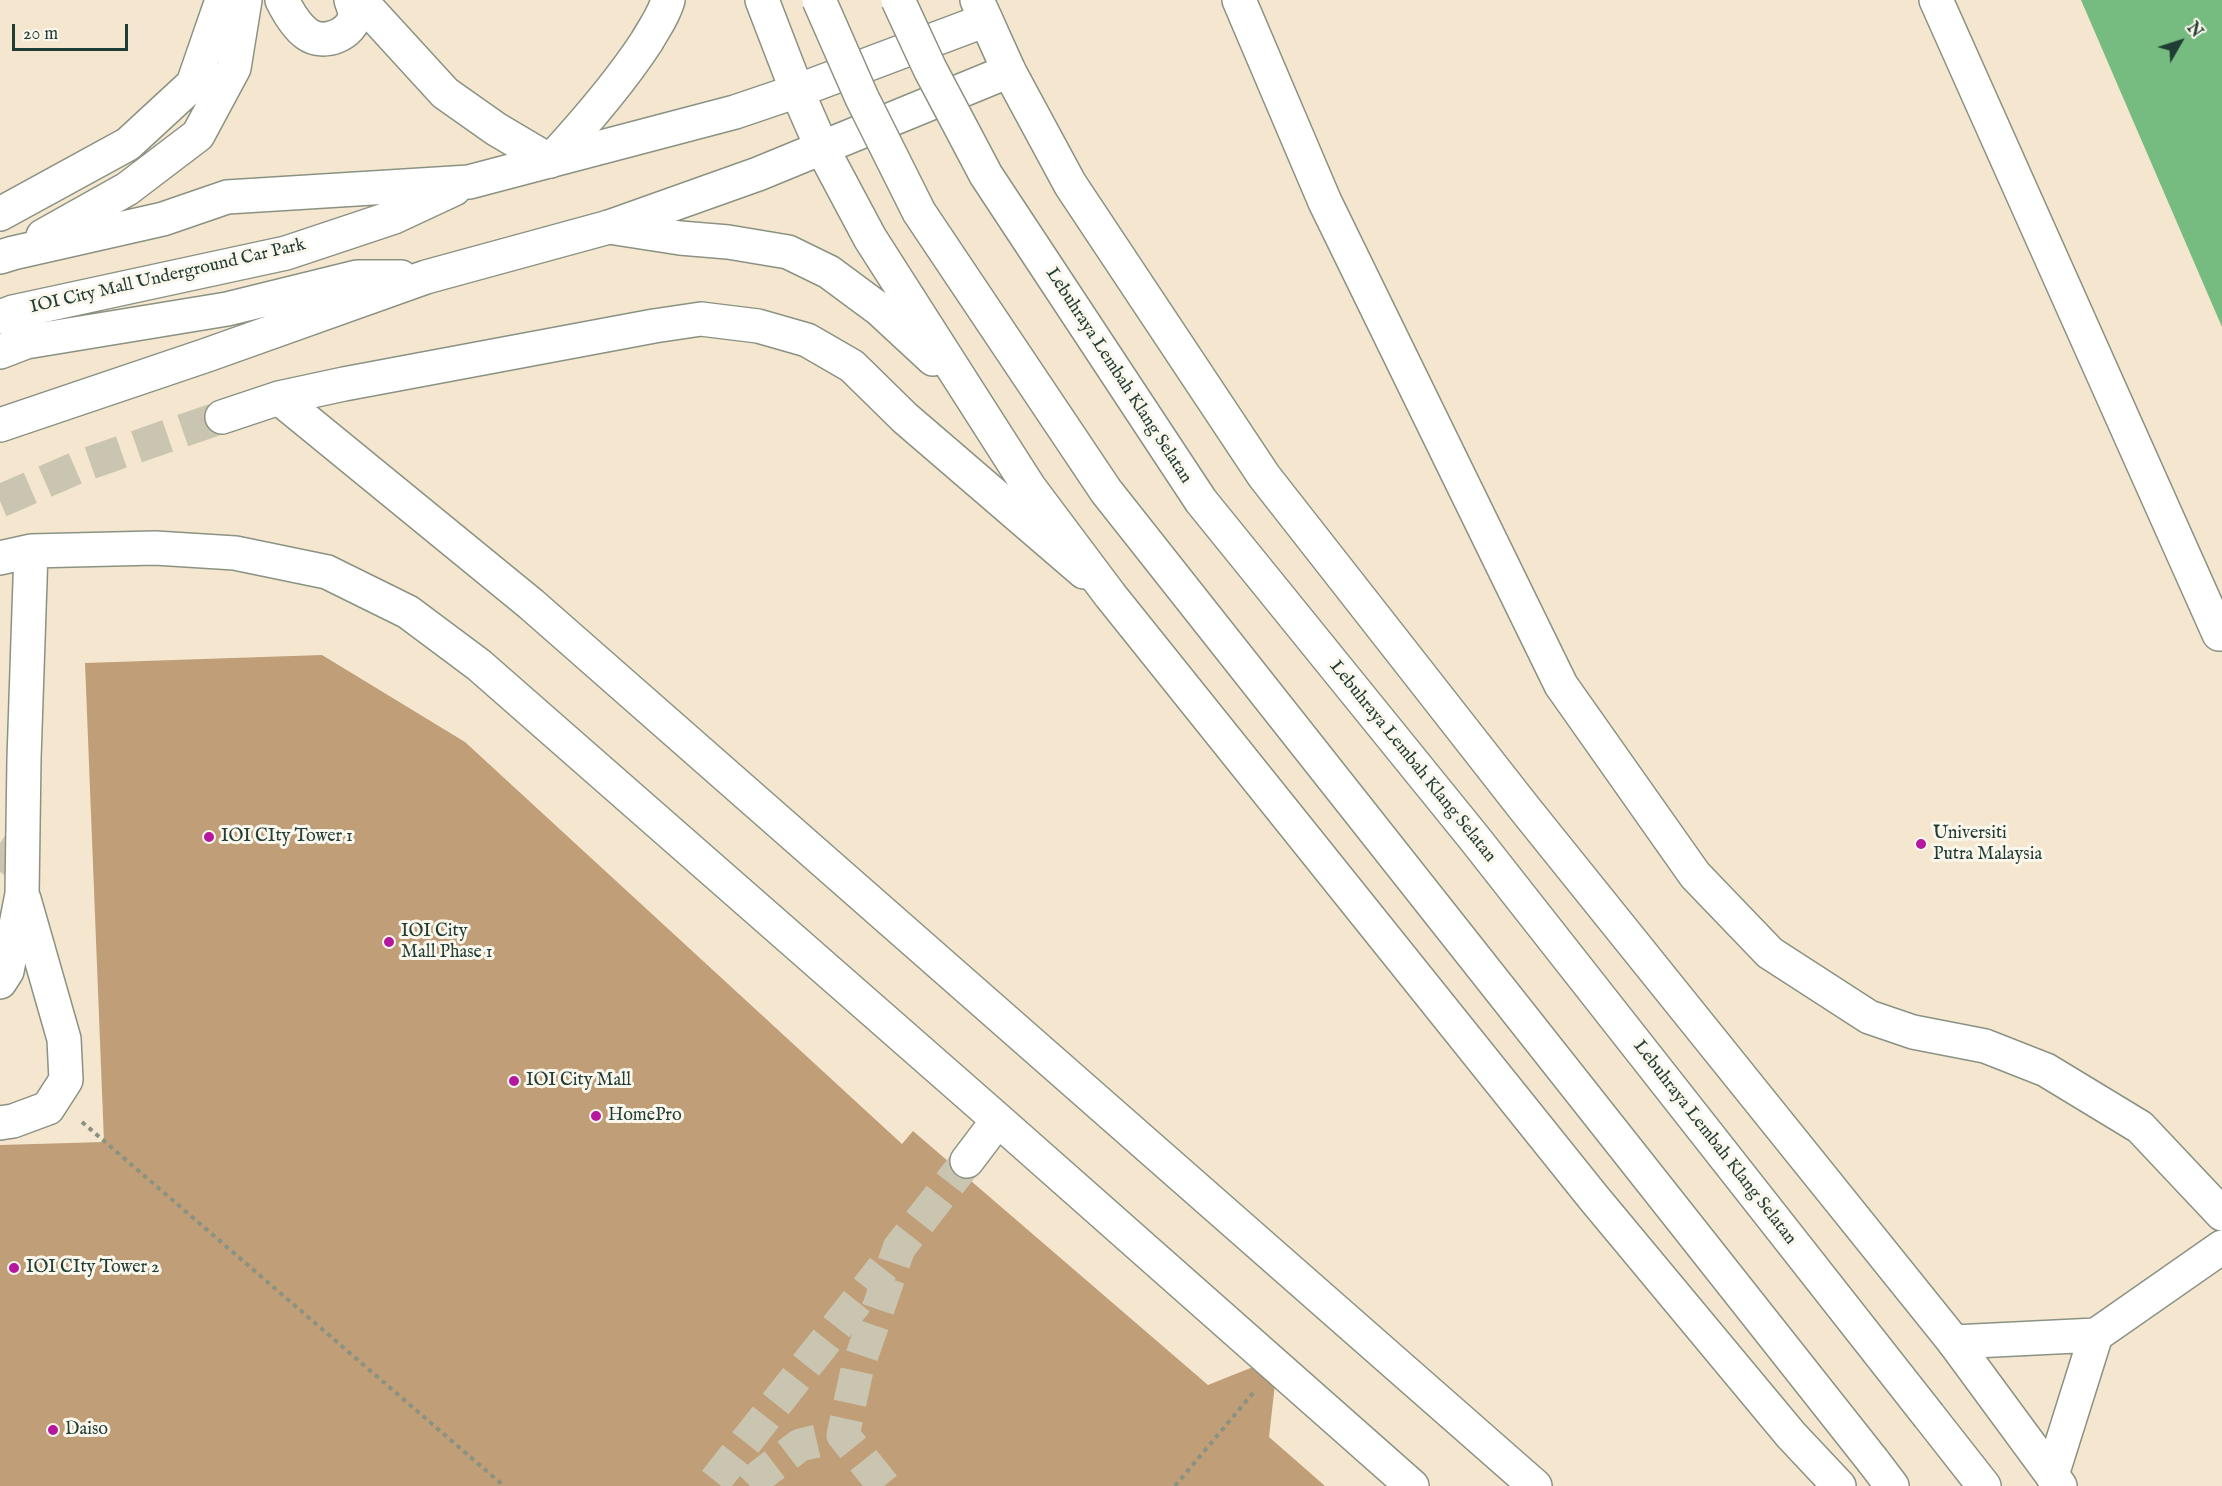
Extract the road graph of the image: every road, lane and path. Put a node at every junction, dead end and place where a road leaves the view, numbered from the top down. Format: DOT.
graph roads {
  1 [pos="222,0"];
  2 [pos="244,0"];
  3 [pos="282,0"];
  4 [pos="351,0"];
  5 [pos="360,0"];
  6 [pos="668,0"];
  7 [pos="762,0"];
  8 [pos="819,0"];
  9 [pos="898,0"];
  10 [pos="1239,0"];
  11 [pos="1936,0"];
  12 [pos="981,10"];
  13 [pos="1009,71"];
  14 [pos="797,91"];
  15 [pos="822,148"];
  16 [pos="550,161"];
  17 [pos="469,182"];
  18 [pos="0,214"];
  19 [pos="609,226"];
  20 [pos="6,255"];
  21 [pos="426,277"];
  22 [pos="0,317"];
  23 [pos="0,352"];
  24 [pos="135,380"];
  25 [pos="966,388"];
  26 [pos="279,398"];
  27 [pos="222,417"];
  28 [pos="0,425"];
  29 [pos="0,447"];
  30 [pos="15,555"];
  31 [pos="1110,595"];
  32 [pos="2219,634"];
  33 [pos="22,894"];
  34 [pos="0,982"];
  35 [pos="55,1097"];
  36 [pos="998,1120"];
  37 [pos="0,1123"];
  38 [pos="967,1161"];
  39 [pos="2222,1214"];
  40 [pos="2222,1247"];
  41 [pos="2096,1335"];
  42 [pos="1954,1342"];
  43 [pos="1253,1393"];
  44 [pos="2056,1481"];
  45 [pos="504,1486"];
  46 [pos="1175,1486"];
  47 [pos="1412,1486"];
  48 [pos="1535,1486"];
  49 [pos="1839,1486"];
  50 [pos="1892,1486"];
  51 [pos="1984,1486"];
  1 -- 18 [label="main road"];
  2 -- 20 [label="main road"];
  3 -- 4 [label="main road"];
  5 -- 16 [label="main road"];
  6 -- 16 [label="main road"];
  7 -- 14 [label="main road"];
  8 -- 50 [label="main road, bridge"];
  9 -- 51 [label="main road, Lebuhraya Lembah Klang Selatan, bridge"];
  10 -- 39 [label="main road"];
  11 -- 32 [label="main road"];
  12 -- 13 [label="main road"];
  12 -- 14 [label="main road"];
  13 -- 15 [label="main road"];
  13 -- 42 [label="main road"];
  14 -- 15 [label="main road"];
  14 -- 16 [label="main road"];
  15 -- 19 [label="main road"];
  15 -- 25 [label="main road"];
  16 -- 17 [label="main road"];
  17 -- 20 [label="main road"];
  17 -- 22 [label="main road, IOI City Mall Underground Car Park"];
  19 -- 21 [label="main road"];
  19 -- 25 [label="main road"];
  21 -- 23 [label="main road, IOI City Mall Underground Car Park"];
  21 -- 24 [label="main road"];
  24 -- 28 [label="main road"];
  24 -- 29 [label="main road"];
  25 -- 31 [label="main road"];
  26 -- 27 [label="main road"];
  26 -- 31 [label="main road"];
  26 -- 48 [label="main road"];
  30 -- 33 [label="main road"];
  30 -- 36 [label="main road"];
  31 -- 49 [label="main road"];
  33 -- 34 [label="main road"];
  33 -- 35 [label="main road"];
  35 -- 37 [label="main road"];
  35 -- 45 [label="path"];
  36 -- 38 [label="main road"];
  36 -- 47 [label="main road"];
  40 -- 41 [label="main road"];
  41 -- 42 [label="main road"];
  41 -- 44 [label="main road"];
  42 -- 44 [label="main road"];
  43 -- 46 [label="path"];
}
